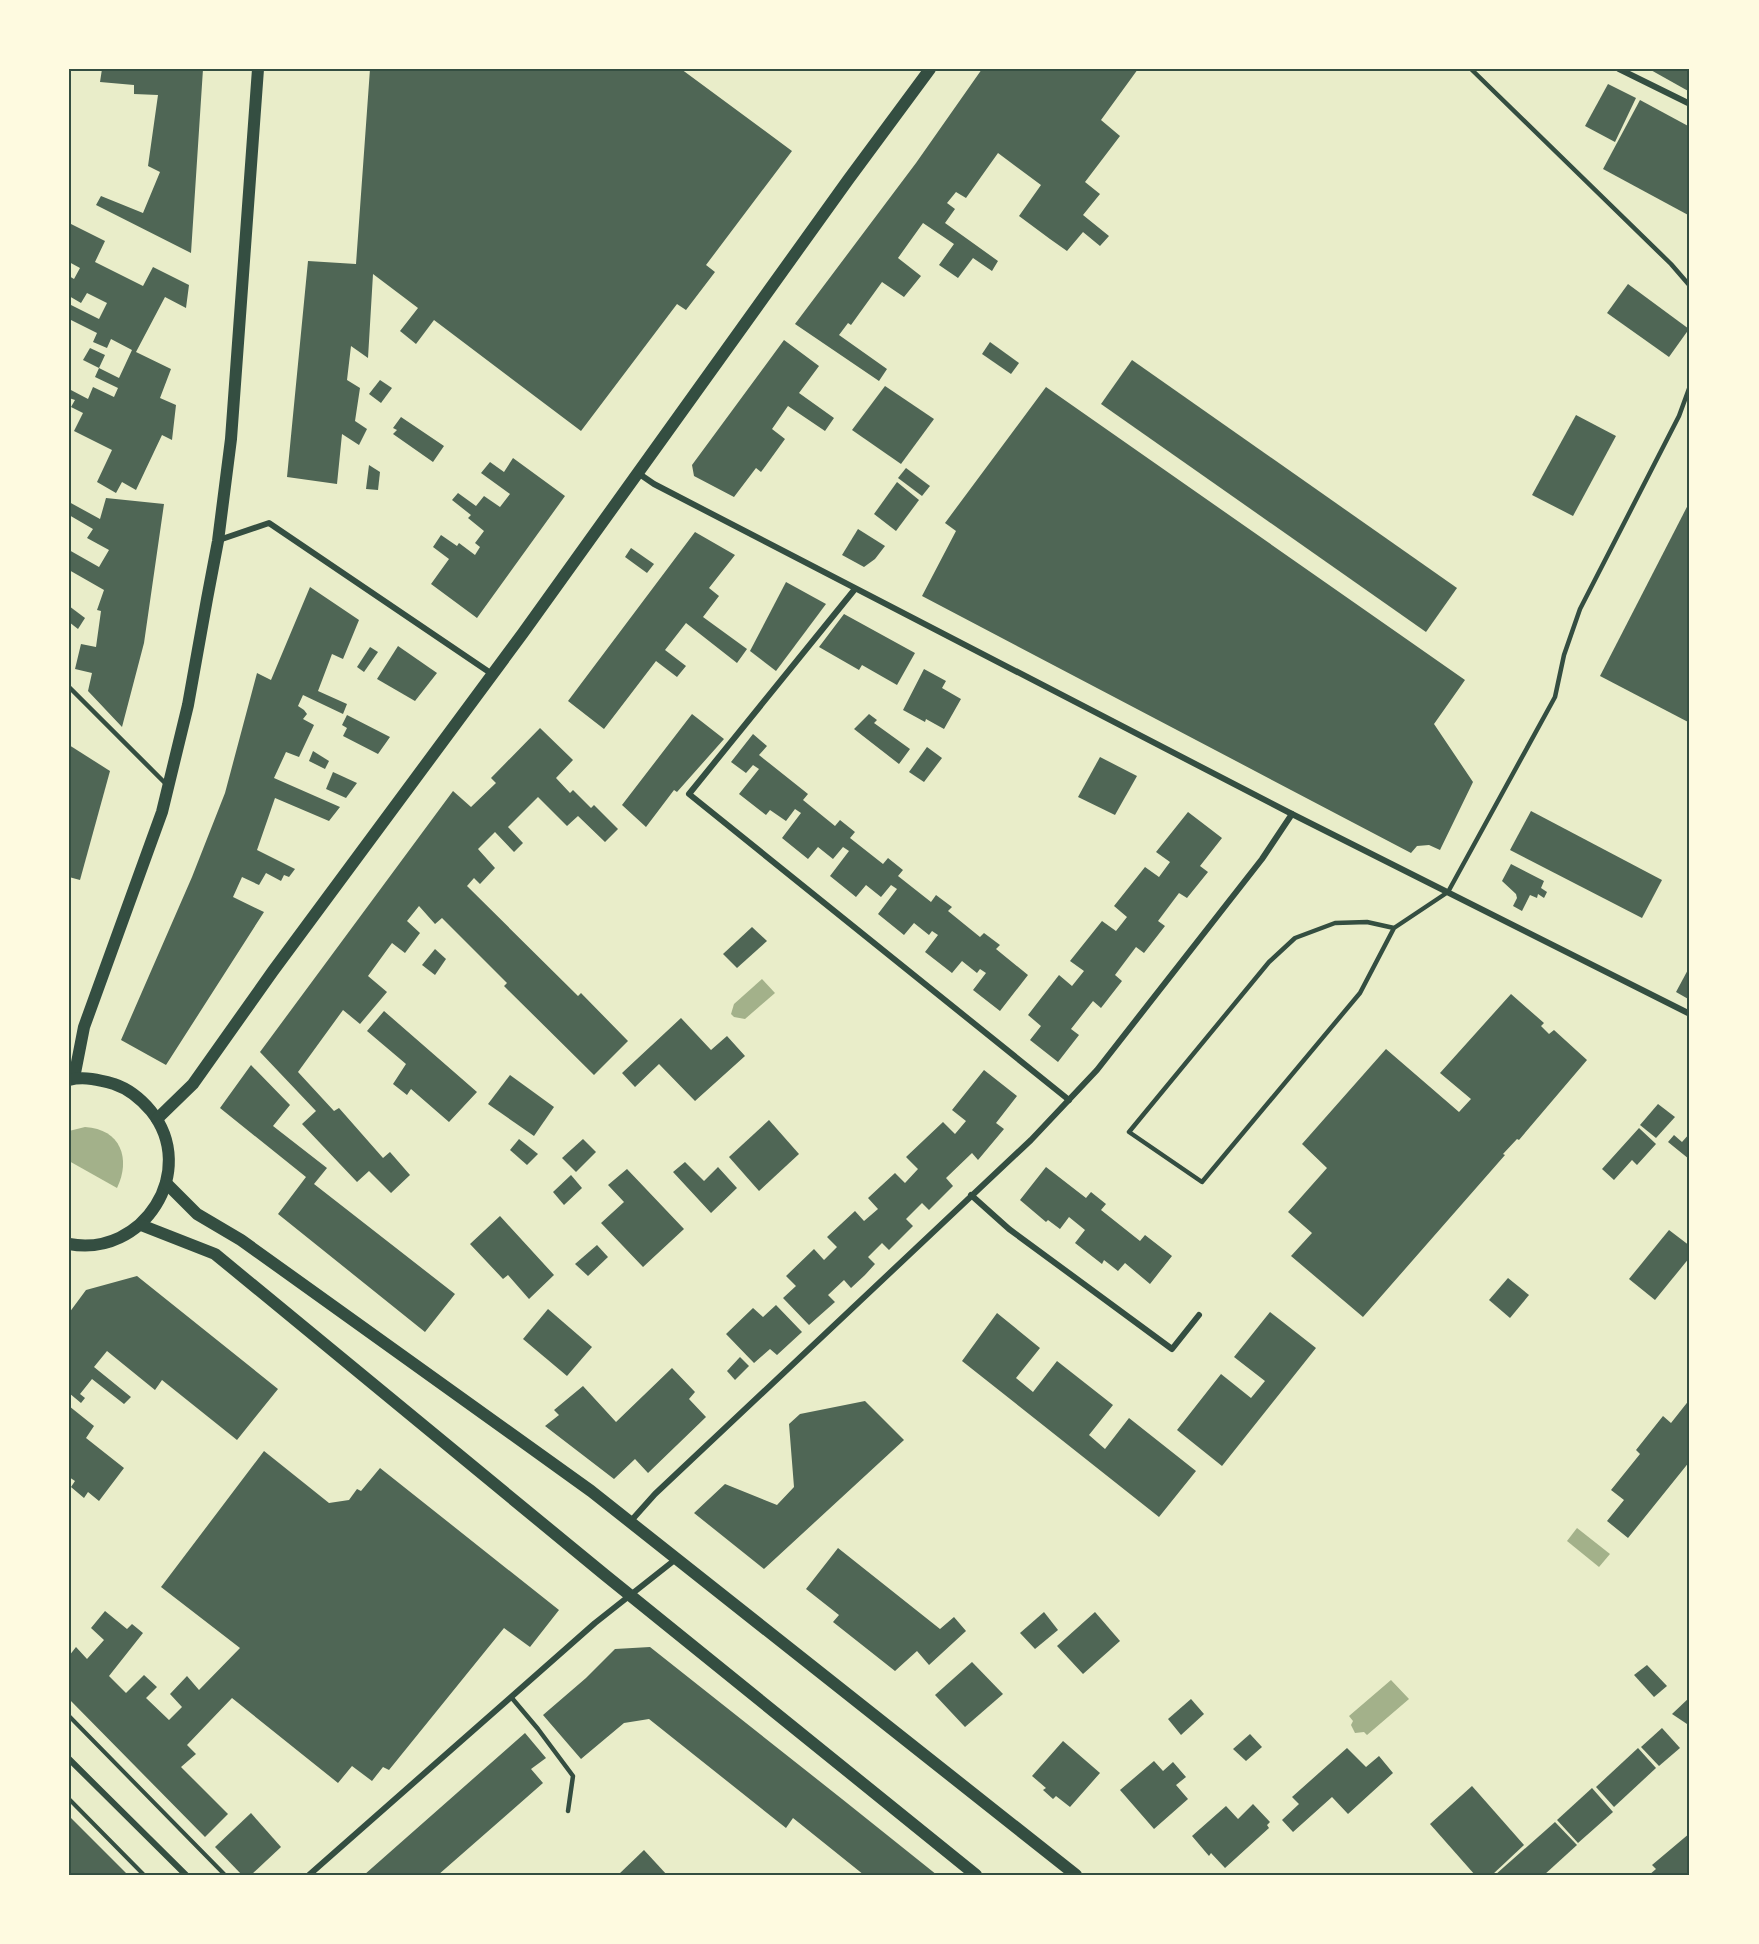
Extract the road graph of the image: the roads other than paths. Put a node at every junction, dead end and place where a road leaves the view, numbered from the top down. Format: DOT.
graph roads {
  1 [pos="258,69"];
  2 [pos="930,69"];
  3 [pos="1471,69"];
  4 [pos="1619,69"];
  5 [pos="1690,104"];
  6 [pos="1690,286"];
  7 [pos="1690,386"];
  8 [pos="638,473"];
  9 [pos="218,541"];
  10 [pos="855,589"];
  11 [pos="492,674"];
  12 [pos="69,687"];
  13 [pos="168,786"];
  14 [pos="1292,814"];
  15 [pos="1448,892"];
  16 [pos="1394,928"];
  17 [pos="1690,1014"];
  18 [pos="72,1079"];
  19 [pos="1069,1100"];
  20 [pos="157,1119"];
  21 [pos="166,1183"];
  22 [pos="971,1196"];
  23 [pos="141,1225"];
  24 [pos="69,1244"];
  25 [pos="82,1246"];
  26 [pos="69,1257"];
  27 [pos="1199,1315"];
  28 [pos="630,1522"];
  29 [pos="676,1558"];
  30 [pos="631,1595"];
  31 [pos="511,1697"];
  32 [pos="69,1759"];
  33 [pos="568,1811"];
  34 [pos="186,1875"];
  35 [pos="309,1875"];
  36 [pos="976,1875"];
  37 [pos="1076,1875"];
  1 -- 9 [label="main road"];
  2 -- 8 [label="main road"];
  3 -- 6 [label="lane"];
  4 -- 5 [label="street"];
  7 -- 15 [label="lane"];
  8 -- 10 [label="street"];
  8 -- 11 [label="main road"];
  9 -- 11 [label="street"];
  9 -- 13 [label="main road"];
  10 -- 14 [label="street"];
  10 -- 19 [label="street"];
  11 -- 20 [label="main road"];
  12 -- 13 [label="lane"];
  13 -- 18 [label="main road"];
  14 -- 15 [label="street"];
  14 -- 19 [label="street"];
  15 -- 16 [label="lane"];
  15 -- 17 [label="street"];
  16 -- 16 [label="lane"];
  18 -- 20 [label="main road"];
  19 -- 22 [label="street"];
  20 -- 21 [label="main road"];
  21 -- 23 [label="main road"];
  21 -- 28 [label="main road"];
  22 -- 27 [label="street"];
  22 -- 28 [label="street"];
  23 -- 25 [label="main road"];
  23 -- 30 [label="main road"];
  24 -- 25 [label="main road"];
  25 -- 26 [label="main road"];
  28 -- 29 [label="main road"];
  29 -- 30 [label="street"];
  29 -- 37 [label="main road"];
  30 -- 31 [label="street"];
  30 -- 36 [label="main road"];
  31 -- 33 [label="lane"];
  31 -- 35 [label="street"];
  32 -- 34 [label="street"];
}
